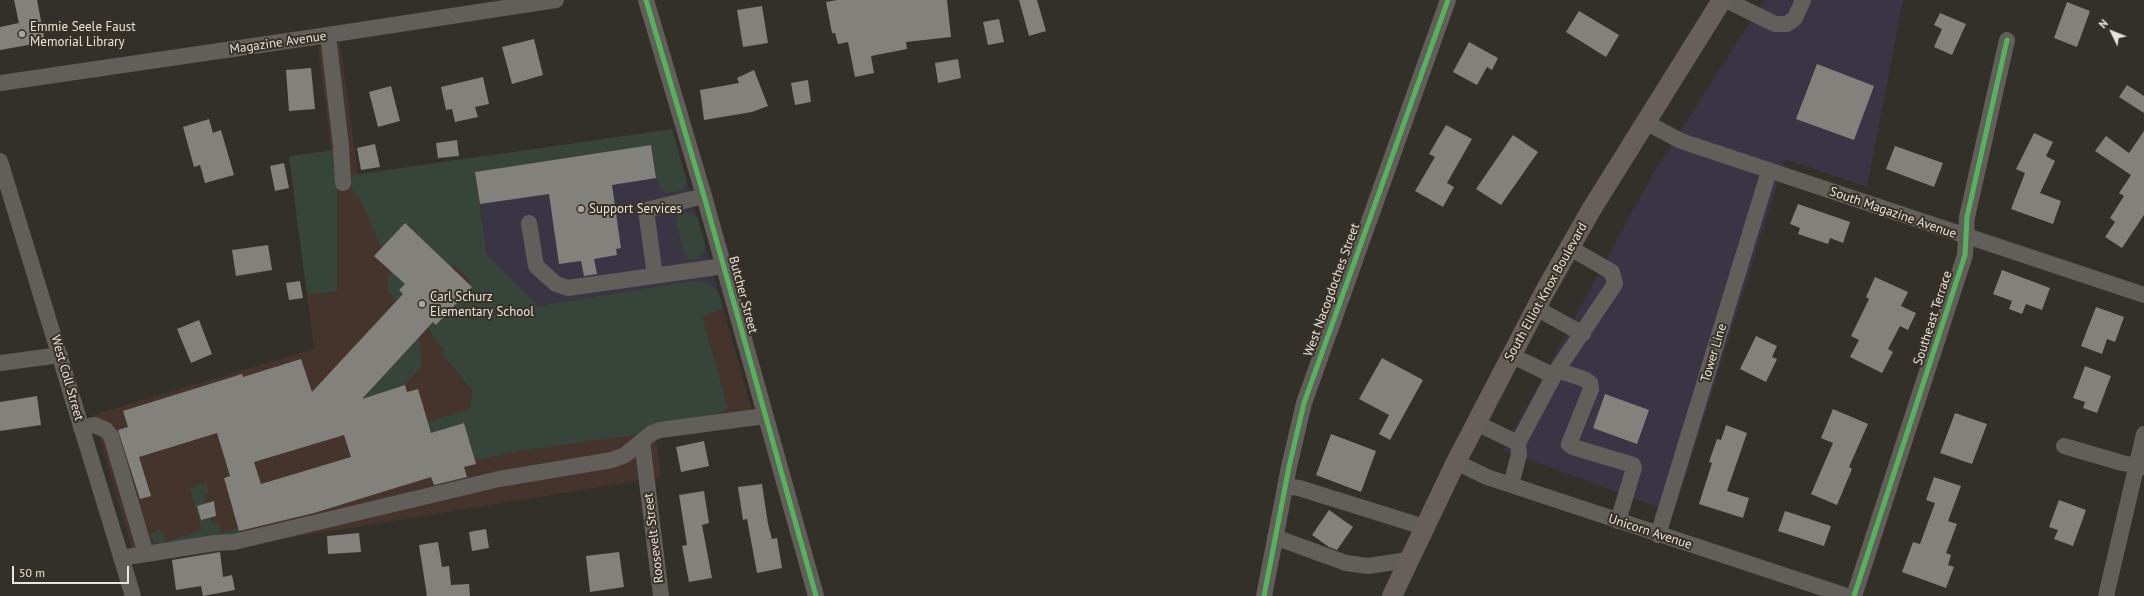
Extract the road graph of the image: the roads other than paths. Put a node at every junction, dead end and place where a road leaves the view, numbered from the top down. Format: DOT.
graph roads {
  1 [pos="556,0"];
  2 [pos="646,0"];
  3 [pos="1448,0"];
  4 [pos="1722,0"];
  5 [pos="1726,0"];
  6 [pos="1803,0"];
  7 [pos="328,36"];
  8 [pos="2008,40"];
  9 [pos="0,83"];
  10 [pos="1645,122"];
  11 [pos="0,161"];
  12 [pos="1770,171"];
  13 [pos="343,183"];
  14 [pos="704,196"];
  15 [pos="529,223"];
  16 [pos="1966,237"];
  17 [pos="1570,248"];
  18 [pos="724,266"];
  19 [pos="655,276"];
  20 [pos="2144,295"];
  21 [pos="1536,308"];
  22 [pos="1583,334"];
  23 [pos="60,355"];
  24 [pos="1511,356"];
  25 [pos="0,364"];
  26 [pos="1556,373"];
  27 [pos="765,416"];
  28 [pos="1476,423"];
  29 [pos="81,428"];
  30 [pos="2144,434"];
  31 [pos="642,441"];
  32 [pos="1518,443"];
  33 [pos="2064,446"];
  34 [pos="1456,462"];
  35 [pos="2141,466"];
  36 [pos="1511,485"];
  37 [pos="1285,486"];
  38 [pos="1618,522"];
  39 [pos="1424,527"];
  40 [pos="1658,535"];
  41 [pos="1275,537"];
  42 [pos="146,554"];
  43 [pos="121,558"];
  44 [pos="1408,560"];
  45 [pos="133,596"];
  46 [pos="661,596"];
  47 [pos="816,596"];
  48 [pos="1264,596"];
  49 [pos="1392,596"];
  50 [pos="1847,596"];
  51 [pos="1854,596"];
  52 [pos="2106,596"];
  1 -- 7 [label="street, Magazine Avenue"];
  2 -- 14 [label="street, Butcher Street"];
  3 -- 37 [label="street, West Nacogdoches Street"];
  4 -- 10 [label="main road, South Elliot Knox Boulevard"];
  5 -- 6 [label="street"];
  7 -- 9 [label="street, Magazine Avenue"];
  7 -- 13 [label="street"];
  8 -- 16 [label="street, Southeast Terrace"];
  10 -- 12 [label="street, South Magazine Avenue"];
  10 -- 17 [label="main road, South Elliot Knox Boulevard"];
  11 -- 23 [label="street, West Coll Street"];
  12 -- 16 [label="street, South Magazine Avenue"];
  12 -- 40 [label="street, Tower Line"];
  14 -- 18 [label="street, Butcher Street"];
  14 -- 19 [label="street"];
  15 -- 19 [label="street"];
  16 -- 20 [label="street, South Magazine Avenue"];
  16 -- 51 [label="street, Southeast Terrace"];
  17 -- 21 [label="main road, South Elliot Knox Boulevard"];
  17 -- 22 [label="street"];
  18 -- 19 [label="street"];
  18 -- 27 [label="street, Butcher Street"];
  21 -- 22 [label="street"];
  21 -- 24 [label="main road, South Elliot Knox Boulevard"];
  22 -- 26 [label="street"];
  23 -- 25 [label="street"];
  23 -- 29 [label="street, West Coll Street"];
  24 -- 26 [label="street"];
  24 -- 28 [label="main road, South Elliot Knox Boulevard"];
  26 -- 32 [label="street"];
  26 -- 38 [label="street"];
  27 -- 31 [label="street"];
  27 -- 47 [label="street, Butcher Street"];
  28 -- 32 [label="street"];
  28 -- 34 [label="main road, South Elliot Knox Boulevard"];
  29 -- 42 [label="street"];
  29 -- 43 [label="street, West Coll Street"];
  30 -- 35 [label="street"];
  31 -- 42 [label="street"];
  31 -- 46 [label="street, Roosevelt Street"];
  32 -- 36 [label="street"];
  33 -- 35 [label="street"];
  34 -- 36 [label="street, Unicorn Avenue"];
  34 -- 39 [label="main road, South Elliot Knox Boulevard"];
  35 -- 52 [label="street"];
  36 -- 38 [label="street, Unicorn Avenue"];
  37 -- 39 [label="street"];
  37 -- 41 [label="street, West Nacogdoches Street"];
  38 -- 40 [label="street, Unicorn Avenue"];
  39 -- 44 [label="main road, South Elliot Knox Boulevard"];
  40 -- 50 [label="street, Unicorn Avenue"];
  41 -- 44 [label="street"];
  41 -- 48 [label="street, West Nacogdoches Street"];
  42 -- 43 [label="street"];
  43 -- 45 [label="street, West Coll Street"];
  44 -- 49 [label="main road, South Elliot Knox Boulevard"];
}
